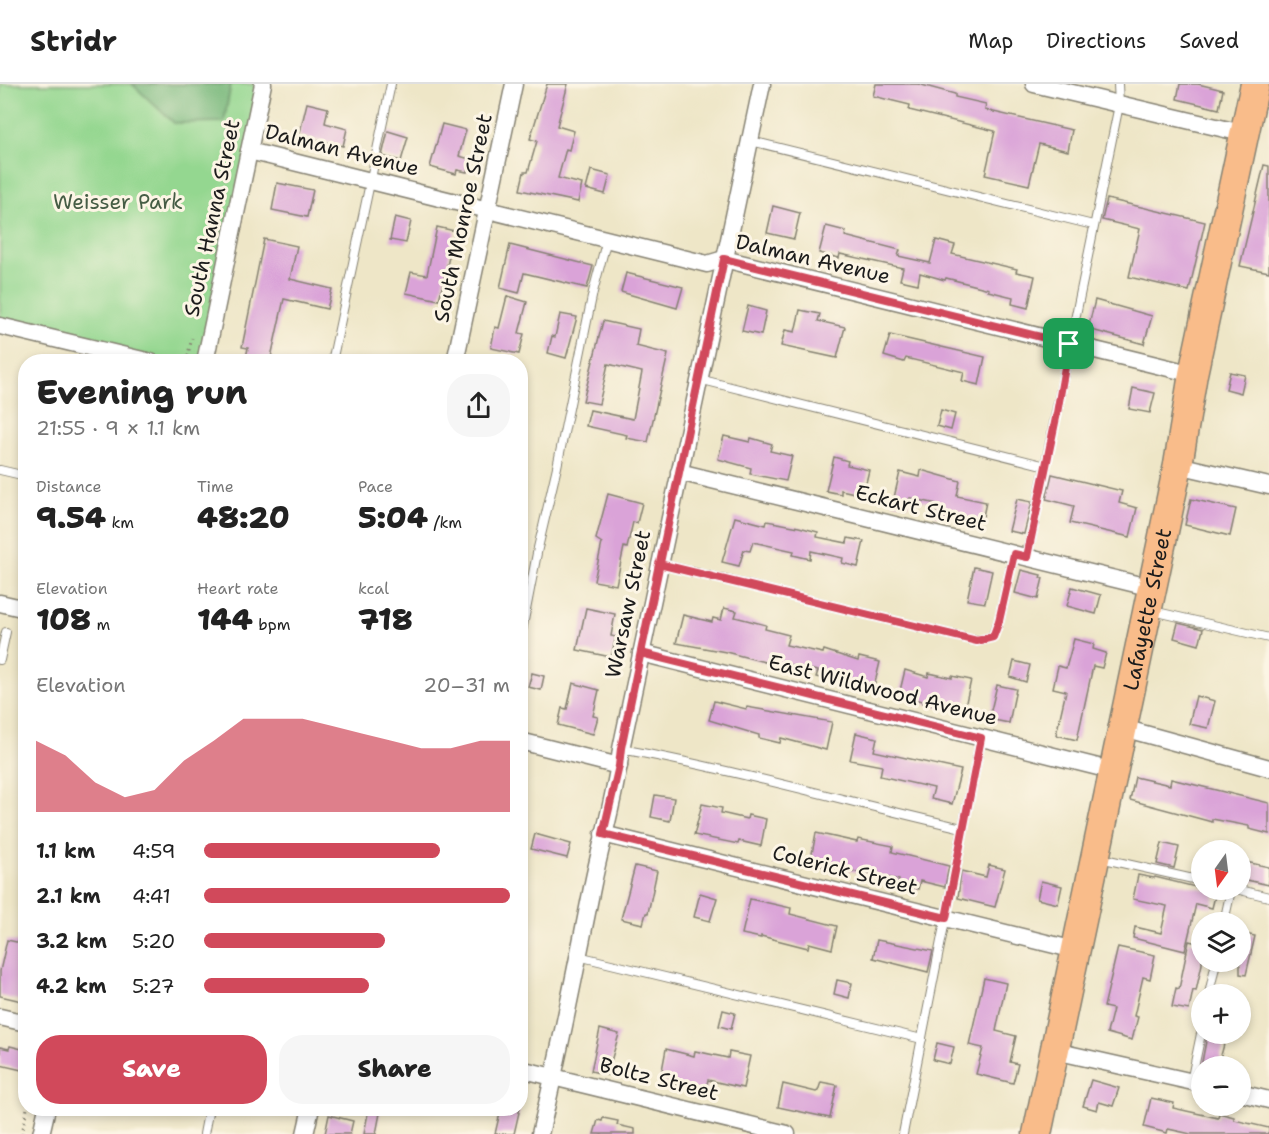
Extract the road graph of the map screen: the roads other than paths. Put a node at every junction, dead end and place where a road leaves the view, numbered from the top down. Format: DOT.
graph roads {
  1 [pos="263,84"];
  2 [pos="390,84"];
  3 [pos="514,84"];
  4 [pos="762,84"];
  5 [pos="1034,84"];
  6 [pos="1118,84"];
  7 [pos="1255,84"];
  8 [pos="1119,105"];
  9 [pos="1246,134"];
  10 [pos="751,141"];
  11 [pos="249,151"];
  12 [pos="370,180"];
  13 [pos="487,209"];
  14 [pos="1093,225"];
  15 [pos="607,238"];
  16 [pos="724,259"];
  17 [pos="0,326"];
  18 [pos="1069,344"];
  19 [pos="117,354"];
  20 [pos="207,354"];
  21 [pos="334,354"];
  22 [pos="457,354"];
  23 [pos="1193,374"];
  24 [pos="699,379"];
  25 [pos="1178,465"];
  26 [pos="1046,466"];
  27 [pos="0,470"];
  28 [pos="680,472"];
  29 [pos="18,474"];
  30 [pos="1269,486"];
  31 [pos="1021,555"];
  32 [pos="659,564"];
  33 [pos="1150,599"];
  34 [pos="528,600"];
  35 [pos="0,603"];
  36 [pos="18,607"];
  37 [pos="6,632"];
  38 [pos="1269,638"];
  39 [pos="641,653"];
  40 [pos="0,660"];
  41 [pos="1124,728"];
  42 [pos="981,738"];
  43 [pos="528,743"];
  44 [pos="621,748"];
  45 [pos="619,766"];
  46 [pos="1269,768"];
  47 [pos="1114,771"];
  48 [pos="962,828"];
  49 [pos="603,834"];
  50 [pos="1096,857"];
  51 [pos="1191,879"];
  52 [pos="1251,893"];
  53 [pos="1269,897"];
  54 [pos="946,918"];
  55 [pos="1075,950"];
  56 [pos="578,956"];
  57 [pos="0,1017"];
  58 [pos="18,1021"];
  59 [pos="922,1039"];
  60 [pos="1055,1051"];
  61 [pos="528,1070"];
  62 [pos="553,1076"];
  63 [pos="1191,1082"];
  64 [pos="1251,1096"];
  65 [pos="1269,1100"];
  66 [pos="45,1116"];
  67 [pos="207,1116"];
  68 [pos="309,1116"];
  69 [pos="42,1134"];
  70 [pos="204,1134"];
  71 [pos="305,1134"];
  72 [pos="540,1134"];
  73 [pos="787,1134"];
  74 [pos="903,1134"];
  75 [pos="1037,1134"];
  1 -- 11 [label="street, South Hanna Street"];
  2 -- 12 [label="lane"];
  3 -- 13 [label="street, South Monroe Street"];
  4 -- 10 [label="street, Warsaw Street"];
  5 -- 8 [label="street"];
  6 -- 8 [label="lane"];
  7 -- 9 [label="highway, Lafayette Street"];
  8 -- 9 [label="street"];
  8 -- 14 [label="lane"];
  9 -- 23 [label="highway, Lafayette Street"];
  10 -- 14 [label="lane"];
  10 -- 16 [label="street, Warsaw Street"];
  11 -- 12 [label="street, Dalman Avenue"];
  11 -- 20 [label="street, South Hanna Street"];
  12 -- 13 [label="street, Dalman Avenue"];
  12 -- 21 [label="lane"];
  13 -- 15 [label="street, Dalman Avenue"];
  13 -- 22 [label="street, South Monroe Street"];
  14 -- 18 [label="lane"];
  15 -- 16 [label="street, Dalman Avenue"];
  15 -- 34 [label="lane"];
  16 -- 18 [label="street, Dalman Avenue"];
  16 -- 24 [label="street, Warsaw Street"];
  17 -- 19 [label="street"];
  18 -- 23 [label="street, Dalman Avenue"];
  18 -- 26 [label="lane"];
  23 -- 25 [label="highway, Lafayette Street"];
  24 -- 26 [label="lane"];
  24 -- 28 [label="street, Warsaw Street"];
  25 -- 30 [label="street"];
  25 -- 33 [label="highway, Lafayette Street"];
  26 -- 31 [label="lane"];
  27 -- 29 [label="lane"];
  28 -- 31 [label="street, Eckart Street"];
  28 -- 32 [label="street, Warsaw Street"];
  31 -- 32 [label="lane"];
  31 -- 33 [label="street, Eckart Street"];
  32 -- 39 [label="street, Warsaw Street"];
  33 -- 38 [label="lane"];
  33 -- 41 [label="highway, Lafayette Street"];
  35 -- 36 [label="street"];
  37 -- 40 [label="lane"];
  39 -- 42 [label="street, East Wildwood Avenue"];
  39 -- 44 [label="street, Warsaw Street"];
  41 -- 46 [label="street"];
  41 -- 47 [label="highway, Lafayette Street"];
  42 -- 47 [label="street, East Wildwood Avenue"];
  42 -- 48 [label="lane"];
  43 -- 45 [label="street"];
  44 -- 45 [label="street, Warsaw Street"];
  44 -- 48 [label="lane"];
  45 -- 49 [label="street, Warsaw Street"];
  47 -- 50 [label="highway, Lafayette Street"];
  48 -- 54 [label="lane"];
  49 -- 54 [label="street, Colerick Street"];
  49 -- 56 [label="street, Warsaw Street"];
  50 -- 51 [label="lane"];
  50 -- 55 [label="highway, Lafayette Street"];
  52 -- 53 [label="lane"];
  54 -- 55 [label="street, Colerick Street"];
  54 -- 59 [label="lane"];
  55 -- 60 [label="highway, Lafayette Street"];
  56 -- 59 [label="lane"];
  56 -- 62 [label="street, Warsaw Street"];
  57 -- 58 [label="street"];
  59 -- 74 [label="lane"];
  60 -- 63 [label="street"];
  60 -- 75 [label="highway, Lafayette Street"];
  61 -- 62 [label="street, Boltz Street"];
  62 -- 72 [label="street, Warsaw Street"];
  62 -- 73 [label="street, Boltz Street"];
  64 -- 65 [label="street"];
  66 -- 69 [label="street"];
  67 -- 70 [label="lane"];
  68 -- 71 [label="street"];
}
